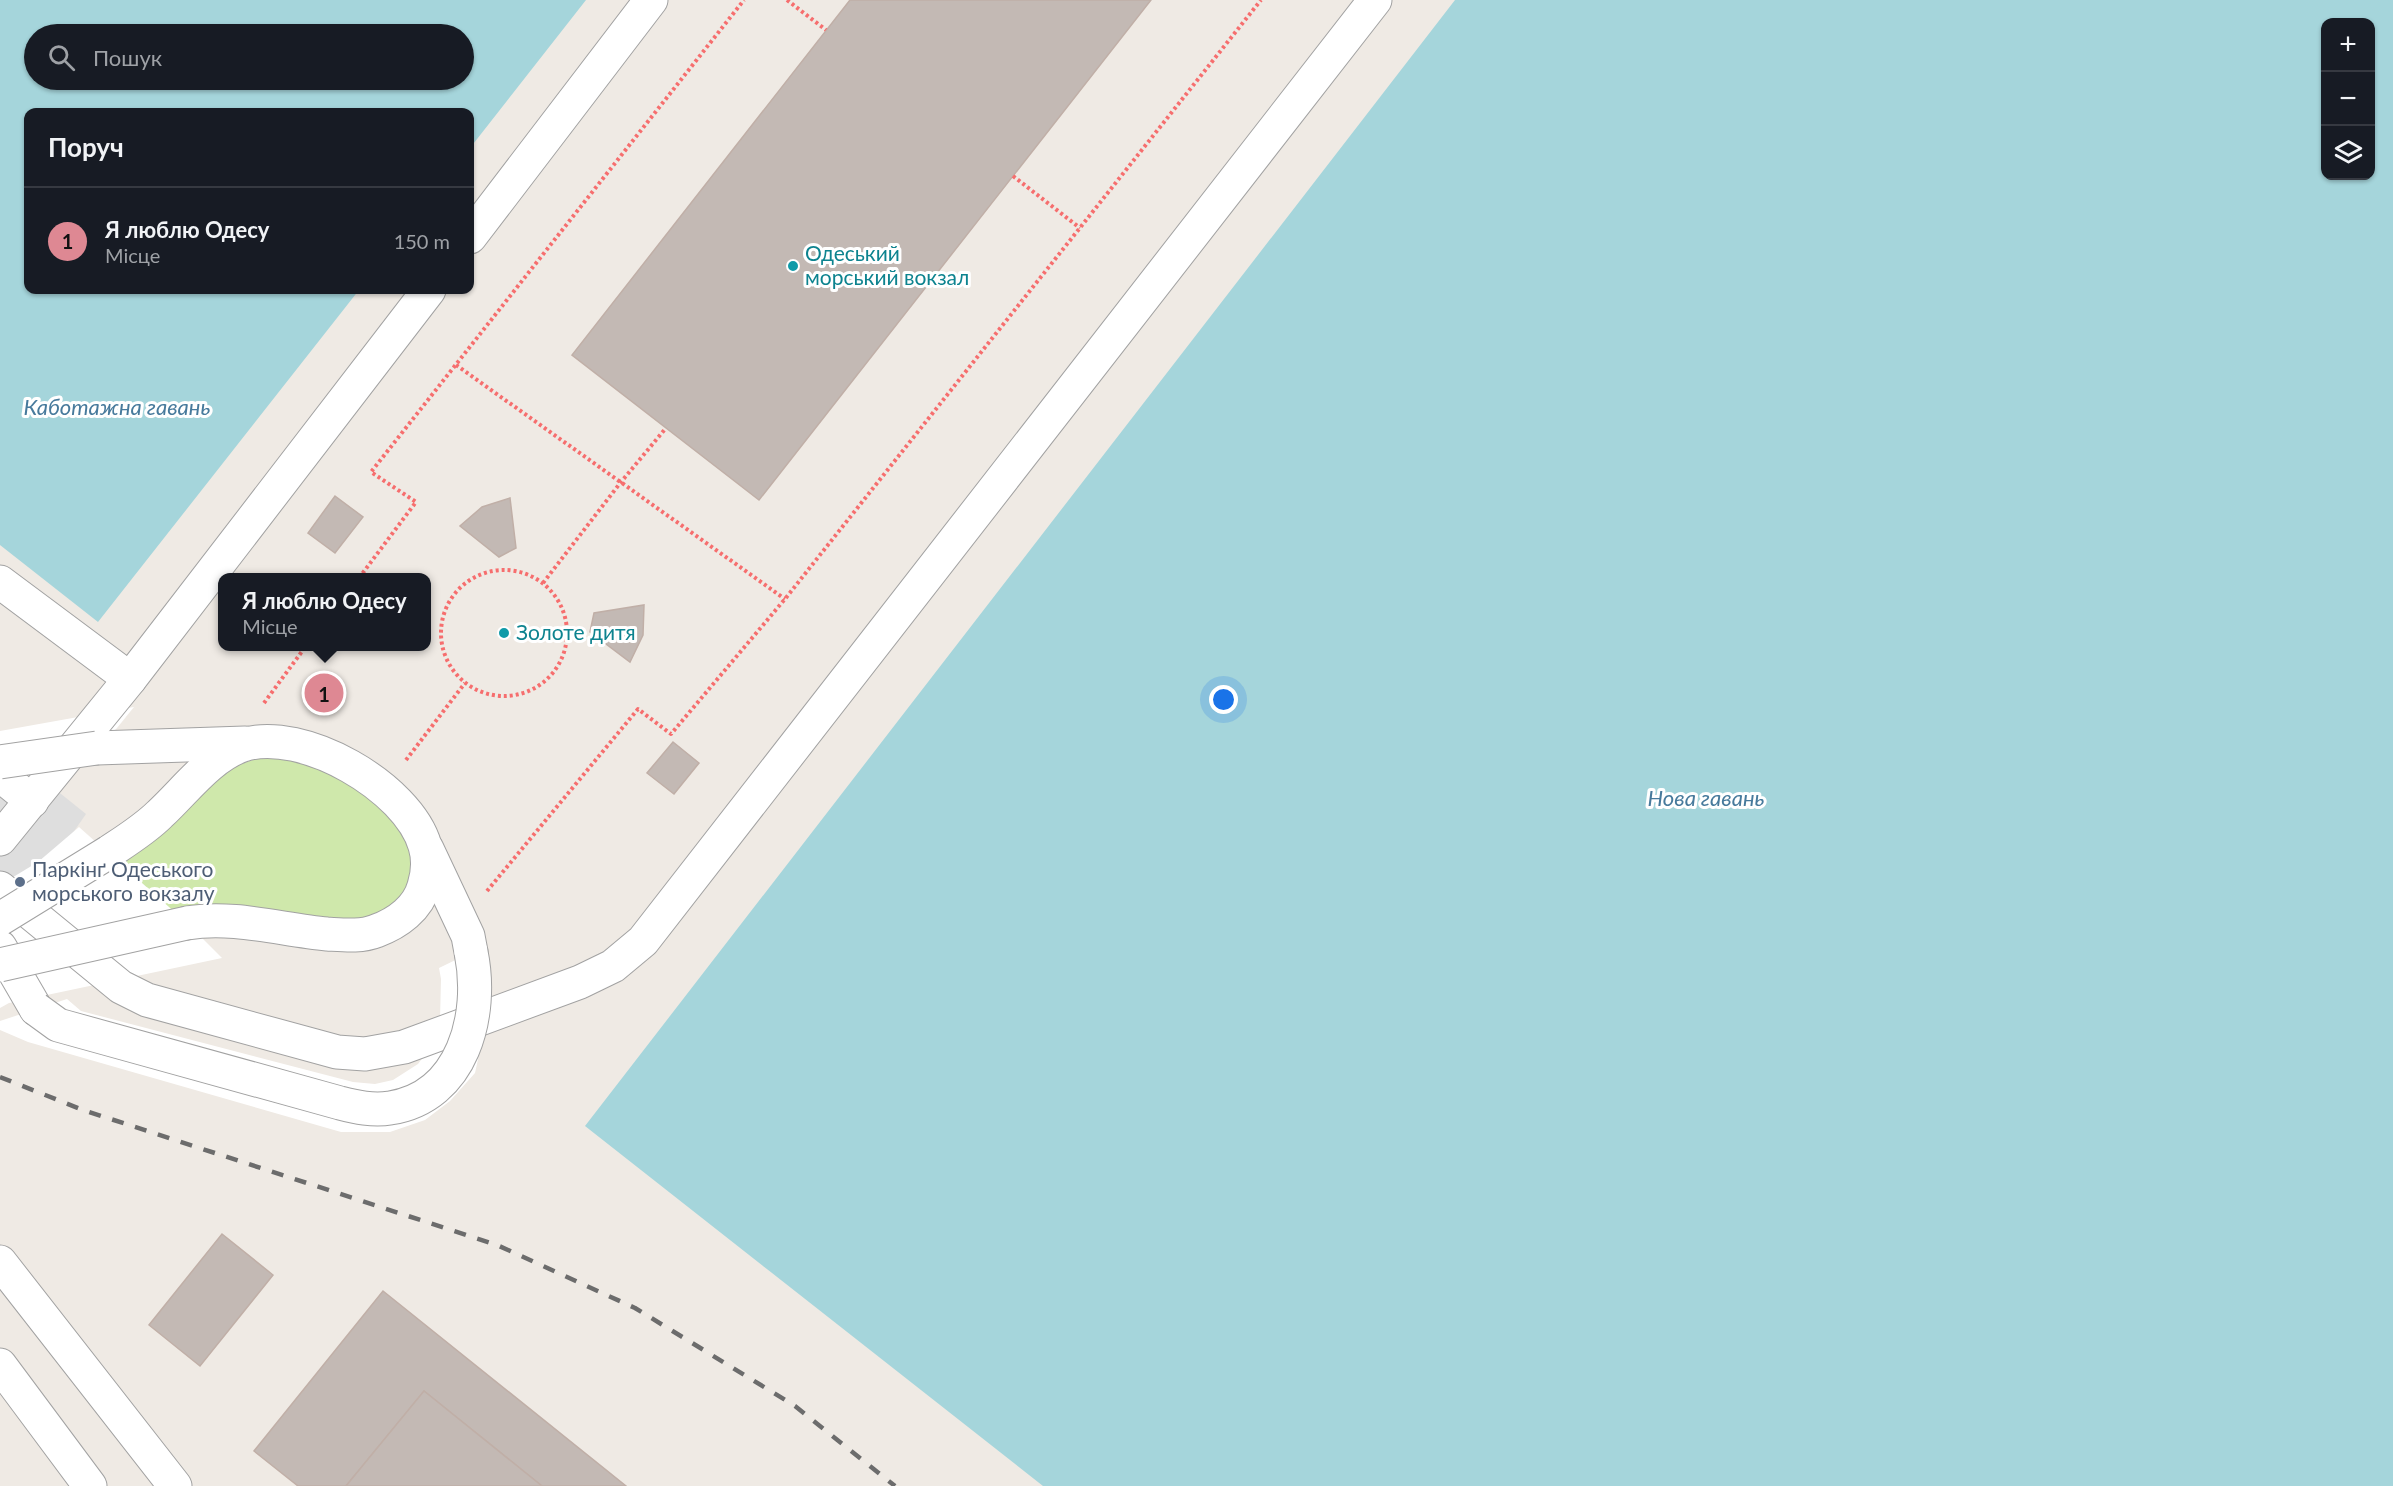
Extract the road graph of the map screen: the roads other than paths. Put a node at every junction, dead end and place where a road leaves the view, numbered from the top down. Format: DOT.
graph roads {
  1 [pos="651,0"];
  2 [pos="1375,0"];
  3 [pos="474,232"];
  4 [pos="426,294"];
  5 [pos="0,582"];
  6 [pos="130,679"];
  7 [pos="256,742"];
  8 [pos="0,762"];
  9 [pos="0,775"];
  10 [pos="32,801"];
  11 [pos="0,839"];
  12 [pos="425,845"];
  13 [pos="0,888"];
  14 [pos="0,919"];
  15 [pos="0,947"];
  16 [pos="0,965"];
  17 [pos="0,1262"];
  18 [pos="0,1365"];
  19 [pos="176,1480"];
  20 [pos="90,1486"];
  1 -- 3 [label="street"];
  2 -- 13 [label="street"];
  4 -- 6 [label="street"];
  5 -- 6 [label="street"];
  6 -- 10 [label="street"];
  7 -- 8 [label="street, bridge"];
  7 -- 12 [label="street"];
  7 -- 14 [label="street, bridge"];
  9 -- 10 [label="street"];
  10 -- 11 [label="street"];
  12 -- 15 [label="street, bridge"];
  12 -- 16 [label="street, bridge"];
  17 -- 19 [label="street"];
  18 -- 20 [label="street"];
}
